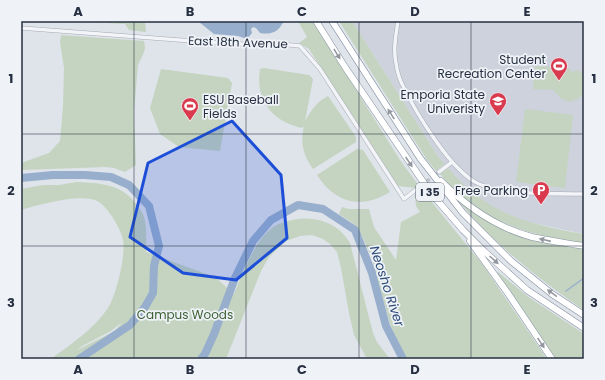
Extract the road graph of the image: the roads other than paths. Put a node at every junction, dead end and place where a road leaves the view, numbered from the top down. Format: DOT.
graph roads {
  1 [pos="316,21"];
  2 [pos="332,21"];
  3 [pos="398,21"];
  4 [pos="21,28"];
  5 [pos="452,162"];
  6 [pos="425,165"];
  7 [pos="439,172"];
  8 [pos="418,188"];
  9 [pos="584,194"];
  10 [pos="463,230"];
  11 [pos="584,246"];
  12 [pos="584,314"];
  13 [pos="584,328"];
  14 [pos="552,359"];
  1 -- 10 [label="highway, I 35, one-way"];
  6 -- 2 [label="highway, I 35, one-way"];
  3 -- 5 [label="street"];
  4 -- 8 [label="street, East 18th Avenue"];
  5 -- 7 [label="street"];
  5 -- 9 [label="street"];
  11 -- 6 [label="highway, one-way"];
  12 -- 6 [label="highway, I 35, one-way"];
  10 -- 13 [label="highway, I 35, one-way"];
  10 -- 14 [label="highway, one-way"];
}
